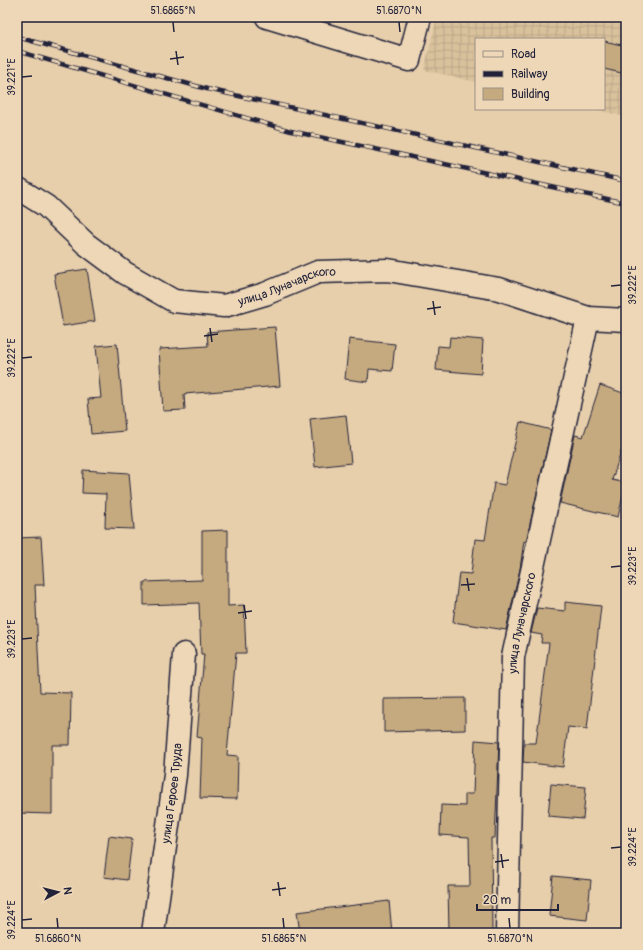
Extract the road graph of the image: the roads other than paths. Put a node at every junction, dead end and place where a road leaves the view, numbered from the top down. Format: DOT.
graph roads {
  1 [pos="267,17"];
  2 [pos="420,17"];
  3 [pos="17,188"];
  4 [pos="588,318"];
  5 [pos="626,320"];
  6 [pos="184,654"];
  7 [pos="153,933"];
  8 [pos="507,933"];
  1 -- 2 [label="street"];
  3 -- 4 [label="street, улица Луначарского"];
  4 -- 5 [label="street, улица Луначарского"];
  4 -- 8 [label="street, улица Луначарского"];
  6 -- 7 [label="street, улица Героев Труда"];
}
